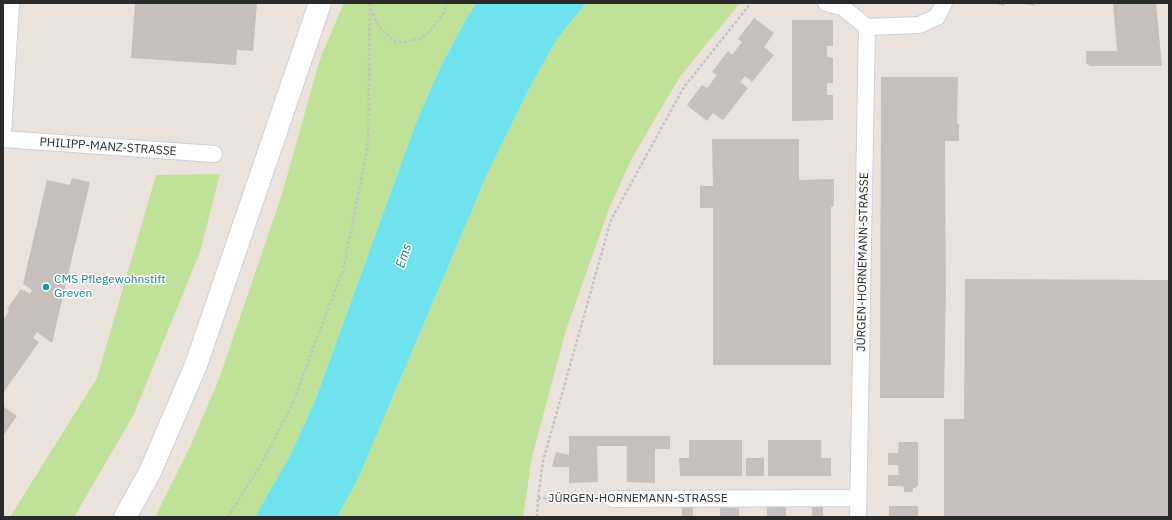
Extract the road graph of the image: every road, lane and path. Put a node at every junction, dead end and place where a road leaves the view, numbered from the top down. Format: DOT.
graph roads {
  1 [pos="11,3"];
  2 [pos="320,3"];
  3 [pos="447,3"];
  4 [pos="751,3"];
  5 [pos="826,3"];
  6 [pos="944,3"];
  7 [pos="370,5"];
  8 [pos="867,26"];
  9 [pos="3,132"];
  10 [pos="3,139"];
  11 [pos="214,154"];
  12 [pos="538,498"];
  13 [pos="858,498"];
  14 [pos="613,499"];
  15 [pos="125,517"];
  16 [pos="228,517"];
  17 [pos="537,517"];
  18 [pos="858,517"];
  1 -- 9 [label="street"];
  2 -- 15 [label="main road"];
  3 -- 7 [label="path"];
  4 -- 12 [label="path"];
  5 -- 8 [label="street"];
  6 -- 8 [label="street"];
  7 -- 16 [label="path"];
  8 -- 13 [label="street, JÜRGEN-HORNEMANN-STRASSE"];
  10 -- 11 [label="street, PHILIPP-MANZ-STRASSE"];
  12 -- 14 [label="path, JÜRGEN-HORNEMANN-STRASSE"];
  12 -- 17 [label="path"];
  13 -- 14 [label="street, JÜRGEN-HORNEMANN-STRASSE"];
  13 -- 18 [label="street, JÜRGEN-HORNEMANN-STRASSE"];
}
